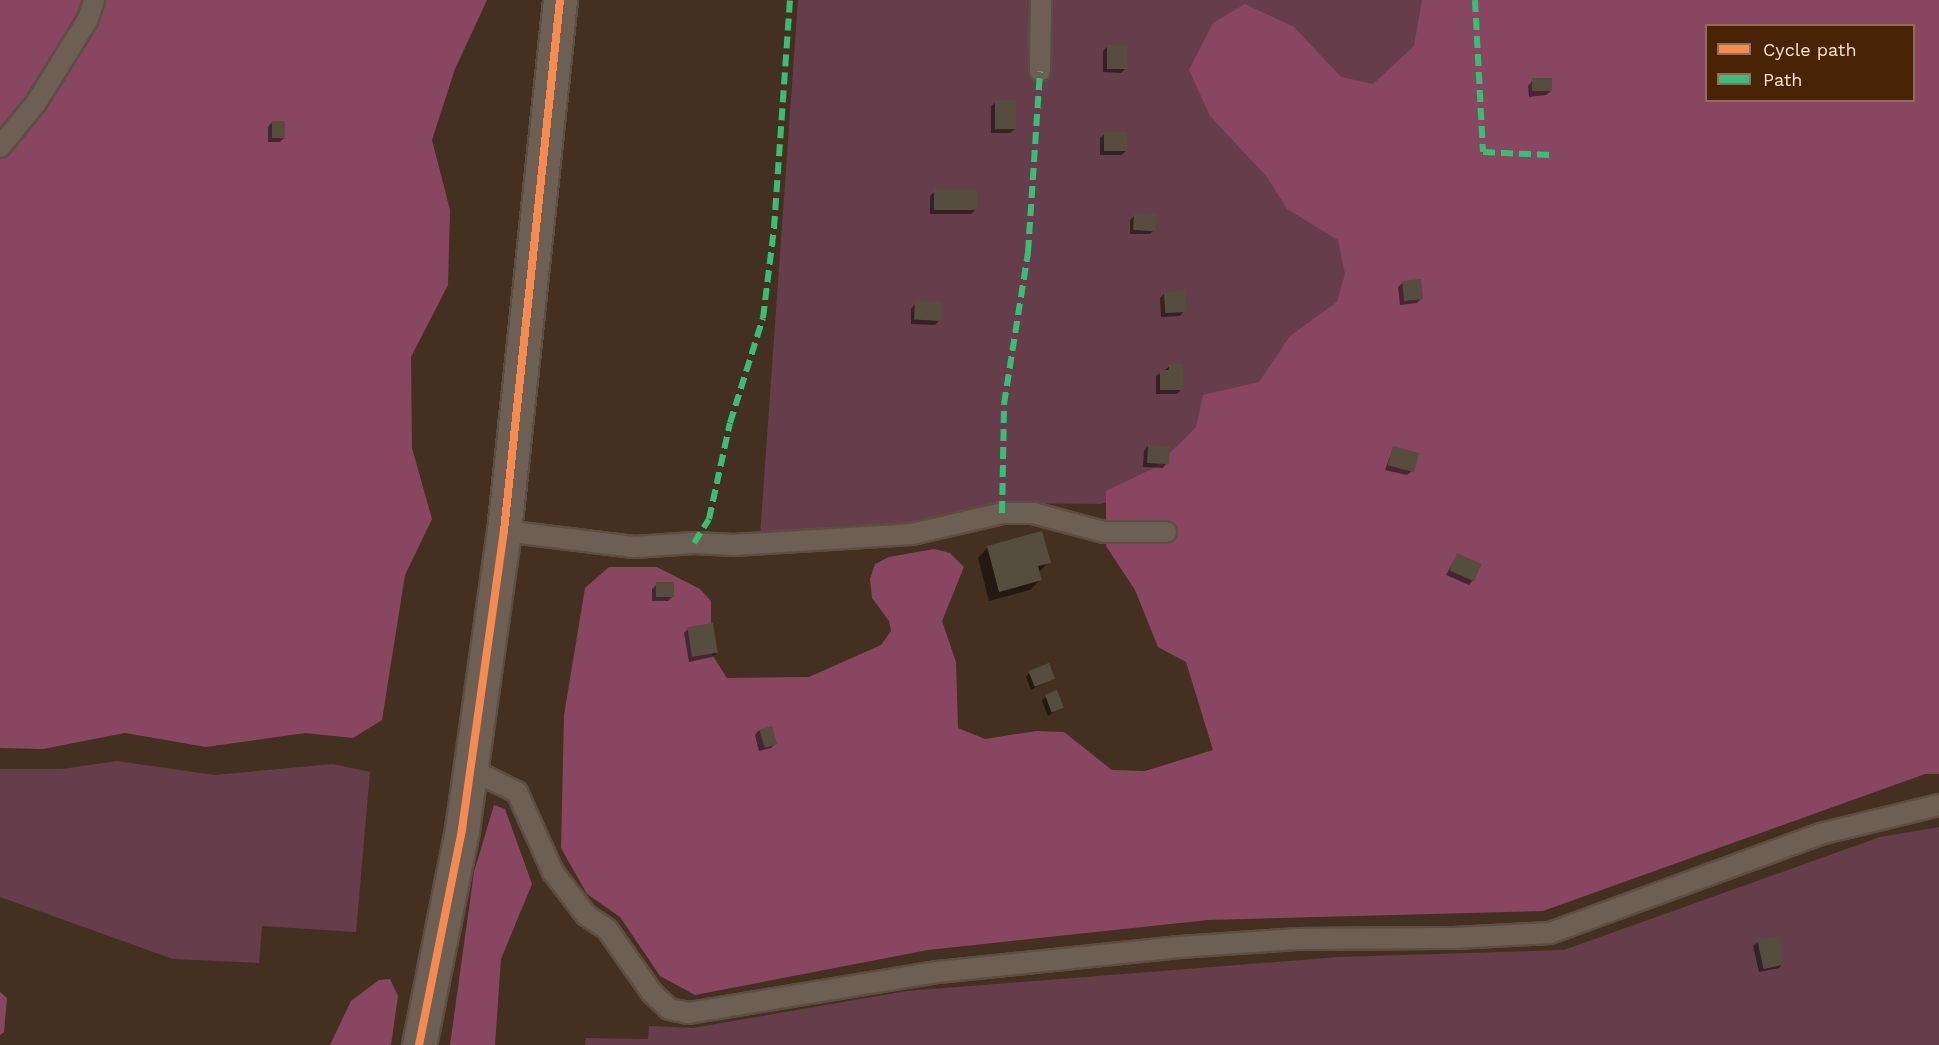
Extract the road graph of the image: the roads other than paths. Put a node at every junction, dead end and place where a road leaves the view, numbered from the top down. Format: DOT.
graph roads {
  1 [pos="94,0"];
  2 [pos="560,0"];
  3 [pos="1041,0"];
  4 [pos="1040,71"];
  5 [pos="0,147"];
  6 [pos="504,531"];
  7 [pos="1166,532"];
  8 [pos="471,769"];
  9 [pos="1939,805"];
  10 [pos="419,1045"];
  1 -- 5 [label="lane"];
  2 -- 6 [label="street"];
  3 -- 4 [label="lane"];
  6 -- 7 [label="lane"];
  6 -- 8 [label="street"];
  8 -- 9 [label="lane"];
  8 -- 10 [label="street"];
}
